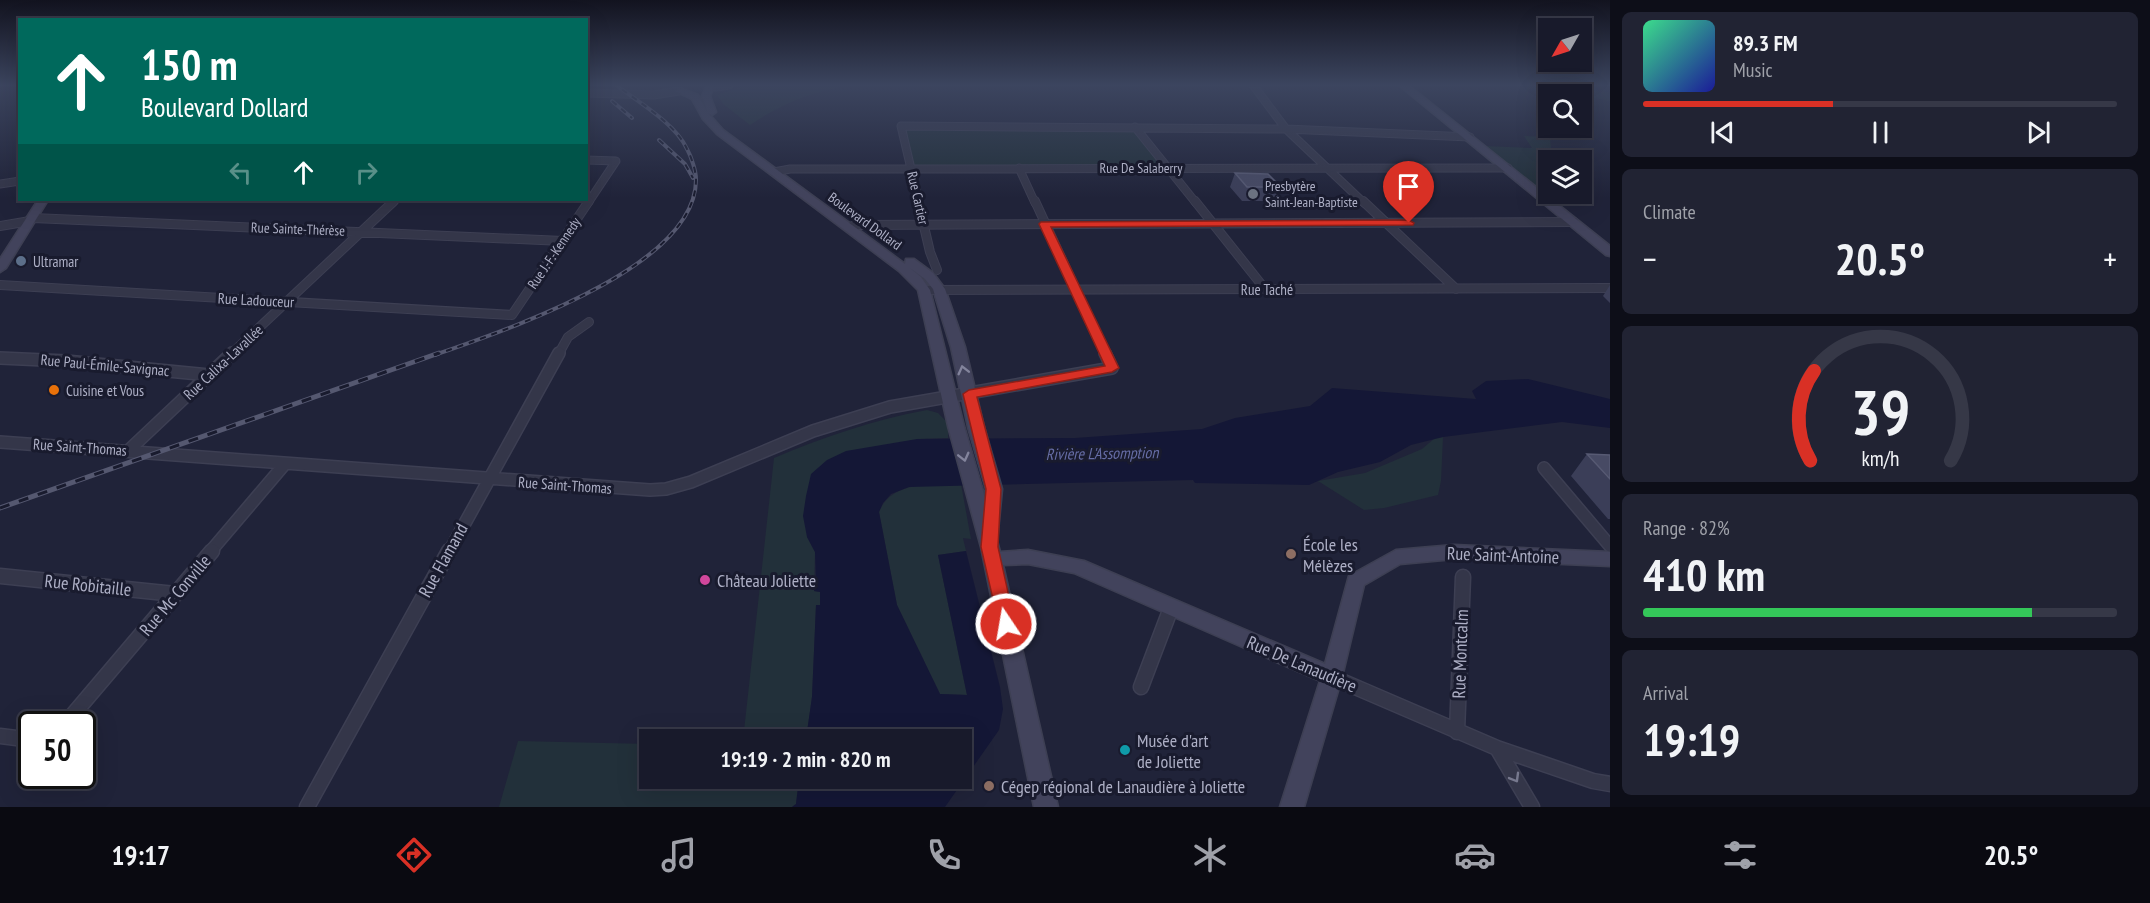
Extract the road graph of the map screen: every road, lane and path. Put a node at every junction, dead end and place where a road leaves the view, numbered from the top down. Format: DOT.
graph roads {
  1 [pos="711,123"];
  2 [pos="720,123"];
  3 [pos="1281,123"];
  4 [pos="1452,123"];
  5 [pos="1136,127"];
  6 [pos="1286,129"];
  7 [pos="1470,137"];
  8 [pos="588,160"];
  9 [pos="1019,168"];
  10 [pos="1168,168"];
  11 [pos="1328,168"];
  12 [pos="1508,168"];
  13 [pos="911,169"];
  14 [pos="778,171"];
  15 [pos="18,181"];
  16 [pos="0,184"];
  17 [pos="590,195"];
  18 [pos="42,201"];
  19 [pos="394,201"];
  20 [pos="586,201"];
  21 [pos="32,219"];
  22 [pos="1574,222"];
  23 [pos="1385,223"];
  24 [pos="1045,224"];
  25 [pos="1213,224"];
  26 [pos="924,225"];
  27 [pos="0,226"];
  28 [pos="854,226"];
  29 [pos="362,232"];
  30 [pos="563,240"];
  31 [pos="1610,252"];
  32 [pos="0,268"];
  33 [pos="937,270"];
  34 [pos="0,285"];
  35 [pos="1610,288"];
  36 [pos="939,289"];
  37 [pos="1074,289"];
  38 [pos="1265,289"];
  39 [pos="1455,289"];
  40 [pos="924,290"];
  41 [pos="287,302"];
  42 [pos="512,315"];
  43 [pos="588,322"];
  44 [pos="0,358"];
  45 [pos="210,375"];
  46 [pos="969,394"];
  47 [pos="950,398"];
  48 [pos="0,442"];
  49 [pos="129,450"];
  50 [pos="284,465"];
  51 [pos="1544,468"];
  52 [pos="487,479"];
  53 [pos="1610,546"];
  54 [pos="991,553"];
  55 [pos="1610,559"];
  56 [pos="0,576"];
  57 [pos="1463,577"];
  58 [pos="175,594"];
  59 [pos="1171,608"];
  60 [pos="1332,677"];
  61 [pos="1141,687"];
  62 [pos="76,711"];
  63 [pos="1457,732"];
  64 [pos="0,736"];
  65 [pos="18,738"];
  66 [pos="1497,748"];
  67 [pos="1610,784"];
  68 [pos="1048,806"];
  69 [pos="307,807"];
  70 [pos="1292,807"];
  71 [pos="1532,807"];
  1 -- 14 [label="main road, Boulevard Dollard"];
  2 -- 14 [label="main road, Boulevard Dollard"];
  3 -- 6 [label="street"];
  4 -- 7 [label="main road"];
  5 -- 6 [label="street"];
  5 -- 10 [label="street"];
  5 -- 13 [label="street, Rue Cartier"];
  6 -- 7 [label="street"];
  6 -- 11 [label="street"];
  7 -- 12 [label="main road"];
  8 -- 17 [label="street, Rue J.-F.-Kennedy"];
  9 -- 10 [label="street, Rue De Salaberry"];
  9 -- 13 [label="street, Rue De Salaberry"];
  9 -- 24 [label="street"];
  10 -- 11 [label="street, Rue De Salaberry"];
  10 -- 25 [label="street"];
  11 -- 12 [label="street, Rue De Salaberry"];
  11 -- 23 [label="street"];
  12 -- 22 [label="main road"];
  13 -- 14 [label="street, Rue De Salaberry"];
  13 -- 26 [label="street, Rue Cartier"];
  14 -- 28 [label="main road, Boulevard Dollard"];
  15 -- 16 [label="street"];
  18 -- 21 [label="main road"];
  19 -- 29 [label="street, Rue Calixa-Lavallée"];
  20 -- 30 [label="street, Rue J.-F.-Kennedy"];
  21 -- 27 [label="street, Rue Sainte-Thérèse"];
  21 -- 29 [label="street, Rue Sainte-Thérèse"];
  21 -- 32 [label="main road"];
  22 -- 23 [label="street"];
  22 -- 31 [label="main road"];
  23 -- 25 [label="street"];
  23 -- 39 [label="street"];
  24 -- 25 [label="street"];
  24 -- 26 [label="street"];
  24 -- 37 [label="street"];
  25 -- 38 [label="street"];
  26 -- 28 [label="street"];
  26 -- 33 [label="street, Rue Cartier"];
  28 -- 36 [label="main road, Boulevard Dollard"];
  28 -- 40 [label="main road, Boulevard Dollard"];
  29 -- 30 [label="street, Rue Sainte-Thérèse"];
  29 -- 41 [label="street, Rue Calixa-Lavallée"];
  30 -- 42 [label="street, Rue J.-F.-Kennedy"];
  34 -- 41 [label="street, Rue Ladouceur"];
  35 -- 39 [label="street, Rue Taché"];
  36 -- 37 [label="street, Rue Taché"];
  36 -- 40 [label="street, Rue Taché"];
  46 -- 36 [label="main road, Boulevard Dollard, one-way"];
  37 -- 38 [label="street, Rue Taché"];
  37 -- 46 [label="street, Rue Saint-Thomas"];
  38 -- 39 [label="street, Rue Taché"];
  40 -- 47 [label="main road"];
  41 -- 42 [label="street, Rue Ladouceur"];
  41 -- 45 [label="street, Rue Calixa-Lavallée"];
  43 -- 52 [label="street, Rue Flamand"];
  44 -- 45 [label="street, Rue Paul-Émile-Savignac"];
  45 -- 49 [label="street, Rue Calixa-Lavallée"];
  46 -- 47 [label="street, Rue Saint-Thomas"];
  46 -- 54 [label="main road, Boulevard Dollard"];
  47 -- 52 [label="street, Rue Saint-Thomas"];
  47 -- 54 [label="main road, one-way"];
  48 -- 49 [label="street, Rue Saint-Thomas"];
  49 -- 50 [label="street, Rue Saint-Thomas"];
  50 -- 52 [label="street, Rue Saint-Thomas"];
  50 -- 58 [label="street, Rue Mc Conville"];
  51 -- 53 [label="street"];
  52 -- 69 [label="street, Rue Flamand"];
  54 -- 59 [label="main road, Rue De Lanaudière"];
  54 -- 68 [label="main road"];
  55 -- 60 [label="main road, Rue Saint-Antoine"];
  56 -- 58 [label="street, Rue Robitaille"];
  57 -- 63 [label="street, Rue Montcalm"];
  58 -- 62 [label="street, Rue Mc Conville"];
  59 -- 60 [label="main road, Rue De Lanaudière"];
  59 -- 61 [label="street"];
  60 -- 63 [label="street, Rue De Lanaudière"];
  60 -- 70 [label="main road"];
  63 -- 66 [label="street, Rue De Lanaudière"];
  64 -- 65 [label="street"];
  66 -- 67 [label="street, Rue De Lanaudière"];
  66 -- 71 [label="street, one-way"];
}
